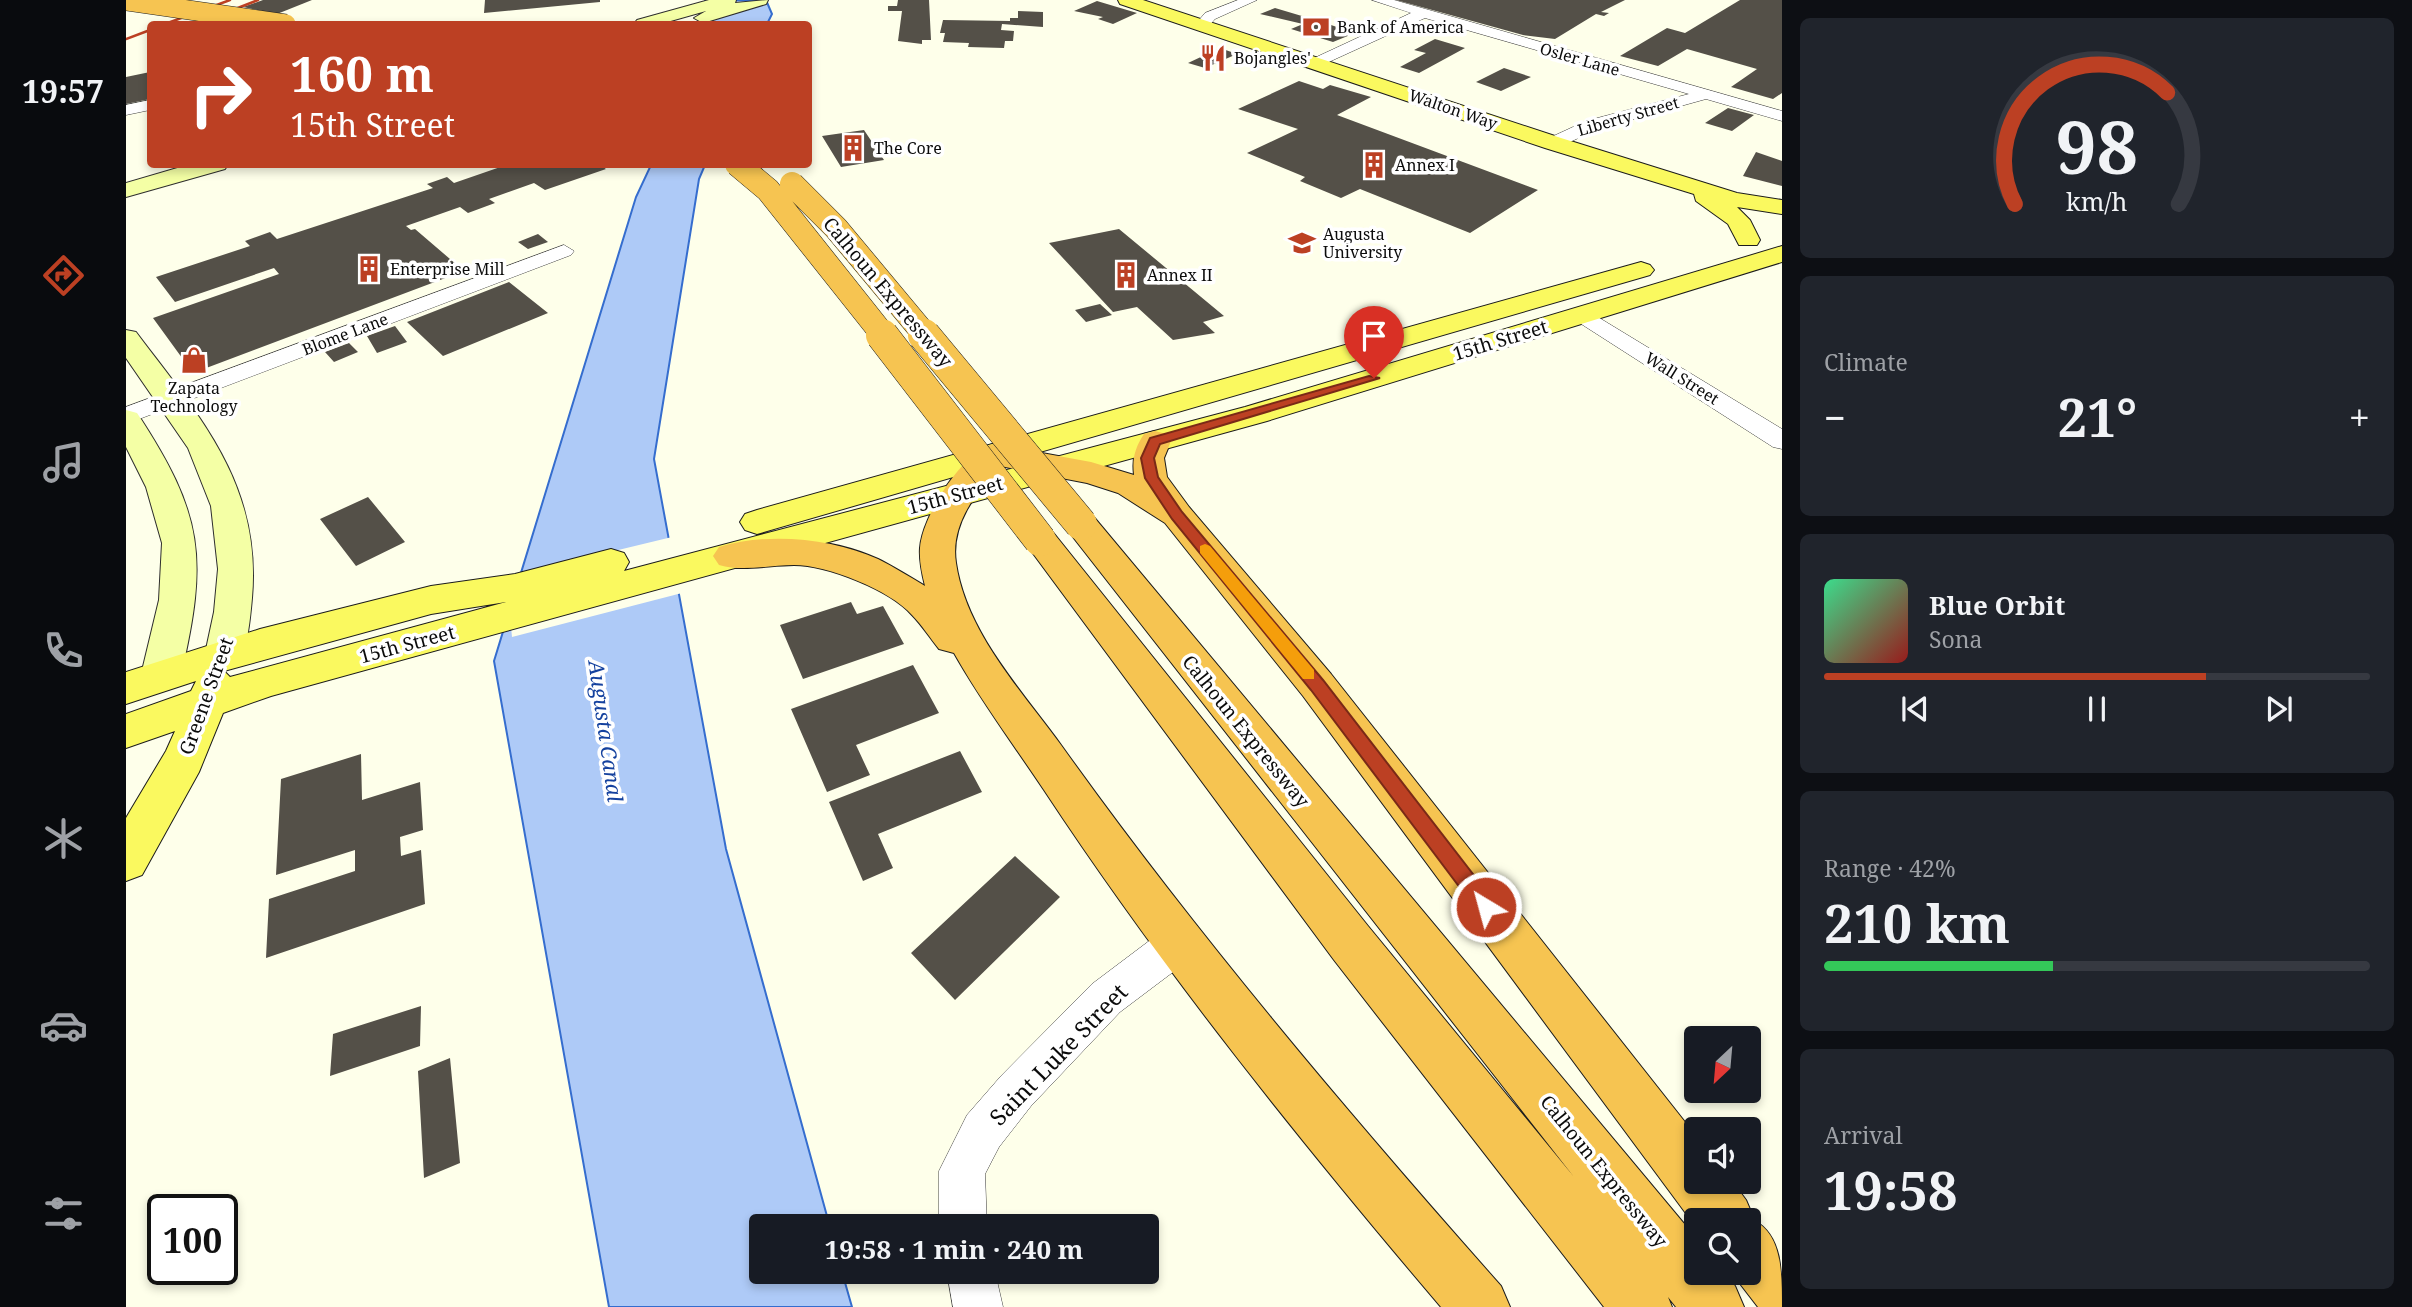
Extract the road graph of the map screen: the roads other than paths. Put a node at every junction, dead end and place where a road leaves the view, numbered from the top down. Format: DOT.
graph roads {
  1 [pos="727,0"];
  2 [pos="760,0"];
  3 [pos="1161,0"];
  4 [pos="1250,0"];
  5 [pos="1379,0"];
  6 [pos="126,1"];
  7 [pos="1133,1"];
  8 [pos="126,12"];
  9 [pos="1423,13"];
  10 [pos="1206,20"];
  11 [pos="189,21"];
  12 [pos="265,21"];
  13 [pos="654,21"];
  14 [pos="691,21"];
  15 [pos="1324,59"];
  16 [pos="1705,95"];
  17 [pos="147,106"];
  18 [pos="126,110"];
  19 [pos="1782,116"];
  20 [pos="1560,138"];
  21 [pos="1624,165"];
  22 [pos="147,167"];
  23 [pos="202,168"];
  24 [pos="742,168"];
  25 [pos="772,168"];
  26 [pos="126,173"];
  27 [pos="126,190"];
  28 [pos="1782,206"];
  29 [pos="1782,231"];
  30 [pos="1748,240"];
  31 [pos="564,251"];
  32 [pos="1782,254"];
  33 [pos="1583,315"];
  34 [pos="126,338"];
  35 [pos="170,400"];
  36 [pos="126,418"];
  37 [pos="1155,441"];
  38 [pos="1782,441"];
  39 [pos="993,454"];
  40 [pos="1061,467"];
  41 [pos="961,493"];
  42 [pos="1177,515"];
  43 [pos="1060,532"];
  44 [pos="731,556"];
  45 [pos="672,559"];
  46 [pos="510,602"];
  47 [pos="224,654"];
  48 [pos="983,665"];
  49 [pos="143,681"];
  50 [pos="208,700"];
  51 [pos="130,738"];
  52 [pos="126,860"];
  53 [pos="1179,943"];
  54 [pos="1717,1208"];
  55 [pos="964,1214"];
  56 [pos="1761,1263"];
  57 [pos="973,1284"];
  58 [pos="1782,1289"];
  59 [pos="978,1307"];
  60 [pos="1480,1307"];
  61 [pos="1642,1307"];
  62 [pos="1714,1307"];
  1 -- 13 [label="main road"];
  2 -- 14 [label="main road"];
  3 -- 10 [label="main road, Walton Way"];
  4 -- 10 [label="street"];
  5 -- 9 [label="street, Osler Lane"];
  6 -- 12 [label="highway, bridge"];
  7 -- 10 [label="main road, Walton Way"];
  8 -- 11 [label="highway"];
  9 -- 15 [label="street"];
  9 -- 16 [label="street, Osler Lane"];
  10 -- 15 [label="main road, Walton Way"];
  15 -- 20 [label="main road, Walton Way"];
  16 -- 19 [label="street, Osler Lane"];
  16 -- 20 [label="street, Liberty Street"];
  17 -- 18 [label="street"];
  20 -- 21 [label="main road, Walton Way"];
  20 -- 28 [label="main road, Walton Way"];
  21 -- 28 [label="main road, Walton Way"];
  21 -- 30 [label="main road"];
  22 -- 26 [label="main road"];
  23 -- 27 [label="main road"];
  24 -- 43 [label="highway, Calhoun Expressway, bridge"];
  25 -- 43 [label="highway, Calhoun Expressway, bridge"];
  29 -- 30 [label="main road, 15th Street"];
  30 -- 39 [label="main road, 15th Street"];
  31 -- 35 [label="street, Blome Lane"];
  32 -- 33 [label="main road, 15th Street"];
  33 -- 37 [label="main road, 15th Street"];
  33 -- 38 [label="street, Wall Street"];
  34 -- 35 [label="main road, Greene Street"];
  35 -- 36 [label="street, Blome Lane"];
  35 -- 47 [label="main road, Greene Street"];
  36 -- 49 [label="main road"];
  37 -- 40 [label="main road, 15th Street"];
  37 -- 42 [label="highway"];
  39 -- 40 [label="highway"];
  39 -- 41 [label="highway"];
  39 -- 45 [label="main road, 15th Street"];
  40 -- 41 [label="main road, 15th Street"];
  40 -- 42 [label="highway"];
  41 -- 44 [label="main road, 15th Street"];
  41 -- 48 [label="highway"];
  42 -- 54 [label="highway"];
  43 -- 61 [label="highway, Calhoun Expressway"];
  43 -- 62 [label="highway, Calhoun Expressway"];
  44 -- 45 [label="main road, 15th Street"];
  44 -- 48 [label="highway"];
  45 -- 46 [label="main road, 15th Street"];
  46 -- 47 [label="main road, 15th Street"];
  46 -- 50 [label="main road, 15th Street"];
  47 -- 49 [label="main road, 15th Street"];
  47 -- 50 [label="main road, Greene Street"];
  48 -- 53 [label="highway"];
  49 -- 51 [label="main road"];
  50 -- 51 [label="main road, 15th Street"];
  50 -- 52 [label="main road, Greene Street"];
  53 -- 55 [label="street, Saint Luke Street"];
  53 -- 60 [label="highway"];
  56 -- 58 [label="highway"];
  57 -- 59 [label="street"];
}
